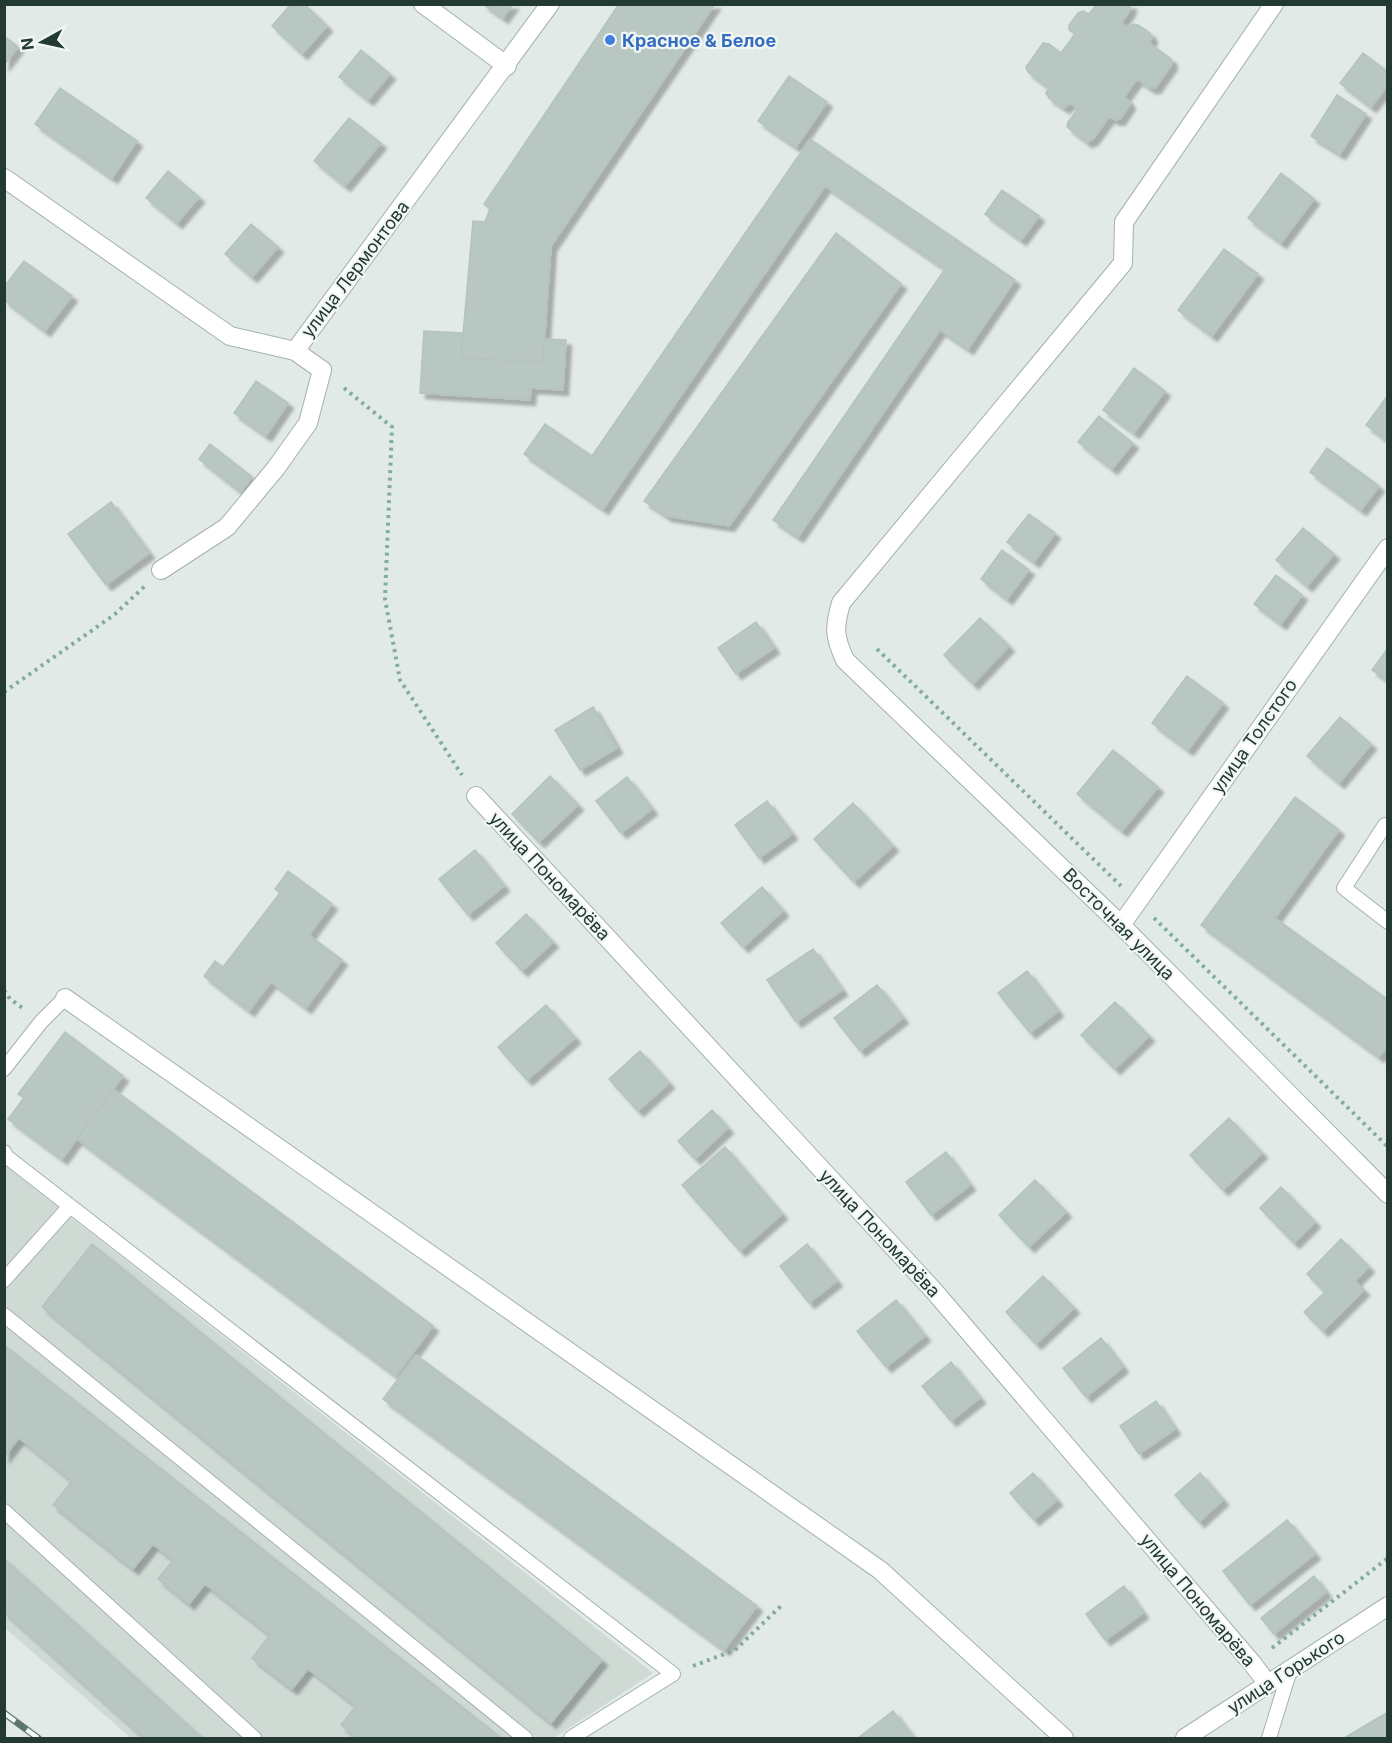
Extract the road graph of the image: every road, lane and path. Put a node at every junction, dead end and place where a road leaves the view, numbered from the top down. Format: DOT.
graph roads {
  1 [pos="423,4"];
  2 [pos="550,4"];
  3 [pos="1274,4"];
  4 [pos="507,66"];
  5 [pos="4,178"];
  6 [pos="295,351"];
  7 [pos="322,370"];
  8 [pos="1388,548"];
  9 [pos="161,570"];
  10 [pos="4,692"];
  11 [pos="476,796"];
  12 [pos="1385,825"];
  13 [pos="1388,922"];
  14 [pos="1121,925"];
  15 [pos="4,990"];
  16 [pos="65,998"];
  17 [pos="10,999"];
  18 [pos="4,1068"];
  19 [pos="4,1152"];
  20 [pos="1386,1189"];
  21 [pos="70,1206"];
  22 [pos="4,1280"];
  23 [pos="4,1315"];
  24 [pos="4,1511"];
  25 [pos="1388,1558"];
  26 [pos="783,1604"];
  27 [pos="1388,1606"];
  28 [pos="1252,1663"];
  29 [pos="1290,1670"];
  30 [pos="673,1674"];
  31 [pos="1268,1684"];
  32 [pos="254,1738"];
  33 [pos="525,1738"];
  34 [pos="571,1738"];
  35 [pos="1064,1738"];
  36 [pos="1185,1738"];
  37 [pos="1269,1738"];
  1 -- 4 [label="street"];
  2 -- 4 [label="street, улица Лермонтова"];
  3 -- 14 [label="street, Восточная улица"];
  4 -- 6 [label="street, улица Лермонтова"];
  5 -- 6 [label="street"];
  6 -- 7 [label="street, улица Лермонтова"];
  7 -- 9 [label="street"];
  7 -- 11 [label="path"];
  8 -- 14 [label="street, улица Толстого"];
  9 -- 10 [label="path"];
  11 -- 28 [label="street, улица Пономарёва"];
  12 -- 13 [label="lane"];
  14 -- 20 [label="street, Восточная улица"];
  15 -- 17 [label="path"];
  16 -- 18 [label="lane"];
  16 -- 35 [label="street"];
  19 -- 21 [label="lane"];
  21 -- 22 [label="lane"];
  21 -- 30 [label="lane"];
  23 -- 33 [label="lane"];
  24 -- 32 [label="lane"];
  25 -- 28 [label="path"];
  26 -- 30 [label="path"];
  27 -- 29 [label="street, улица Горького"];
  28 -- 31 [label="street, улица Пономарёва"];
  29 -- 31 [label="street, улица Горького"];
  29 -- 37 [label="lane"];
  30 -- 34 [label="lane"];
  31 -- 36 [label="street, улица Горького"];
}
